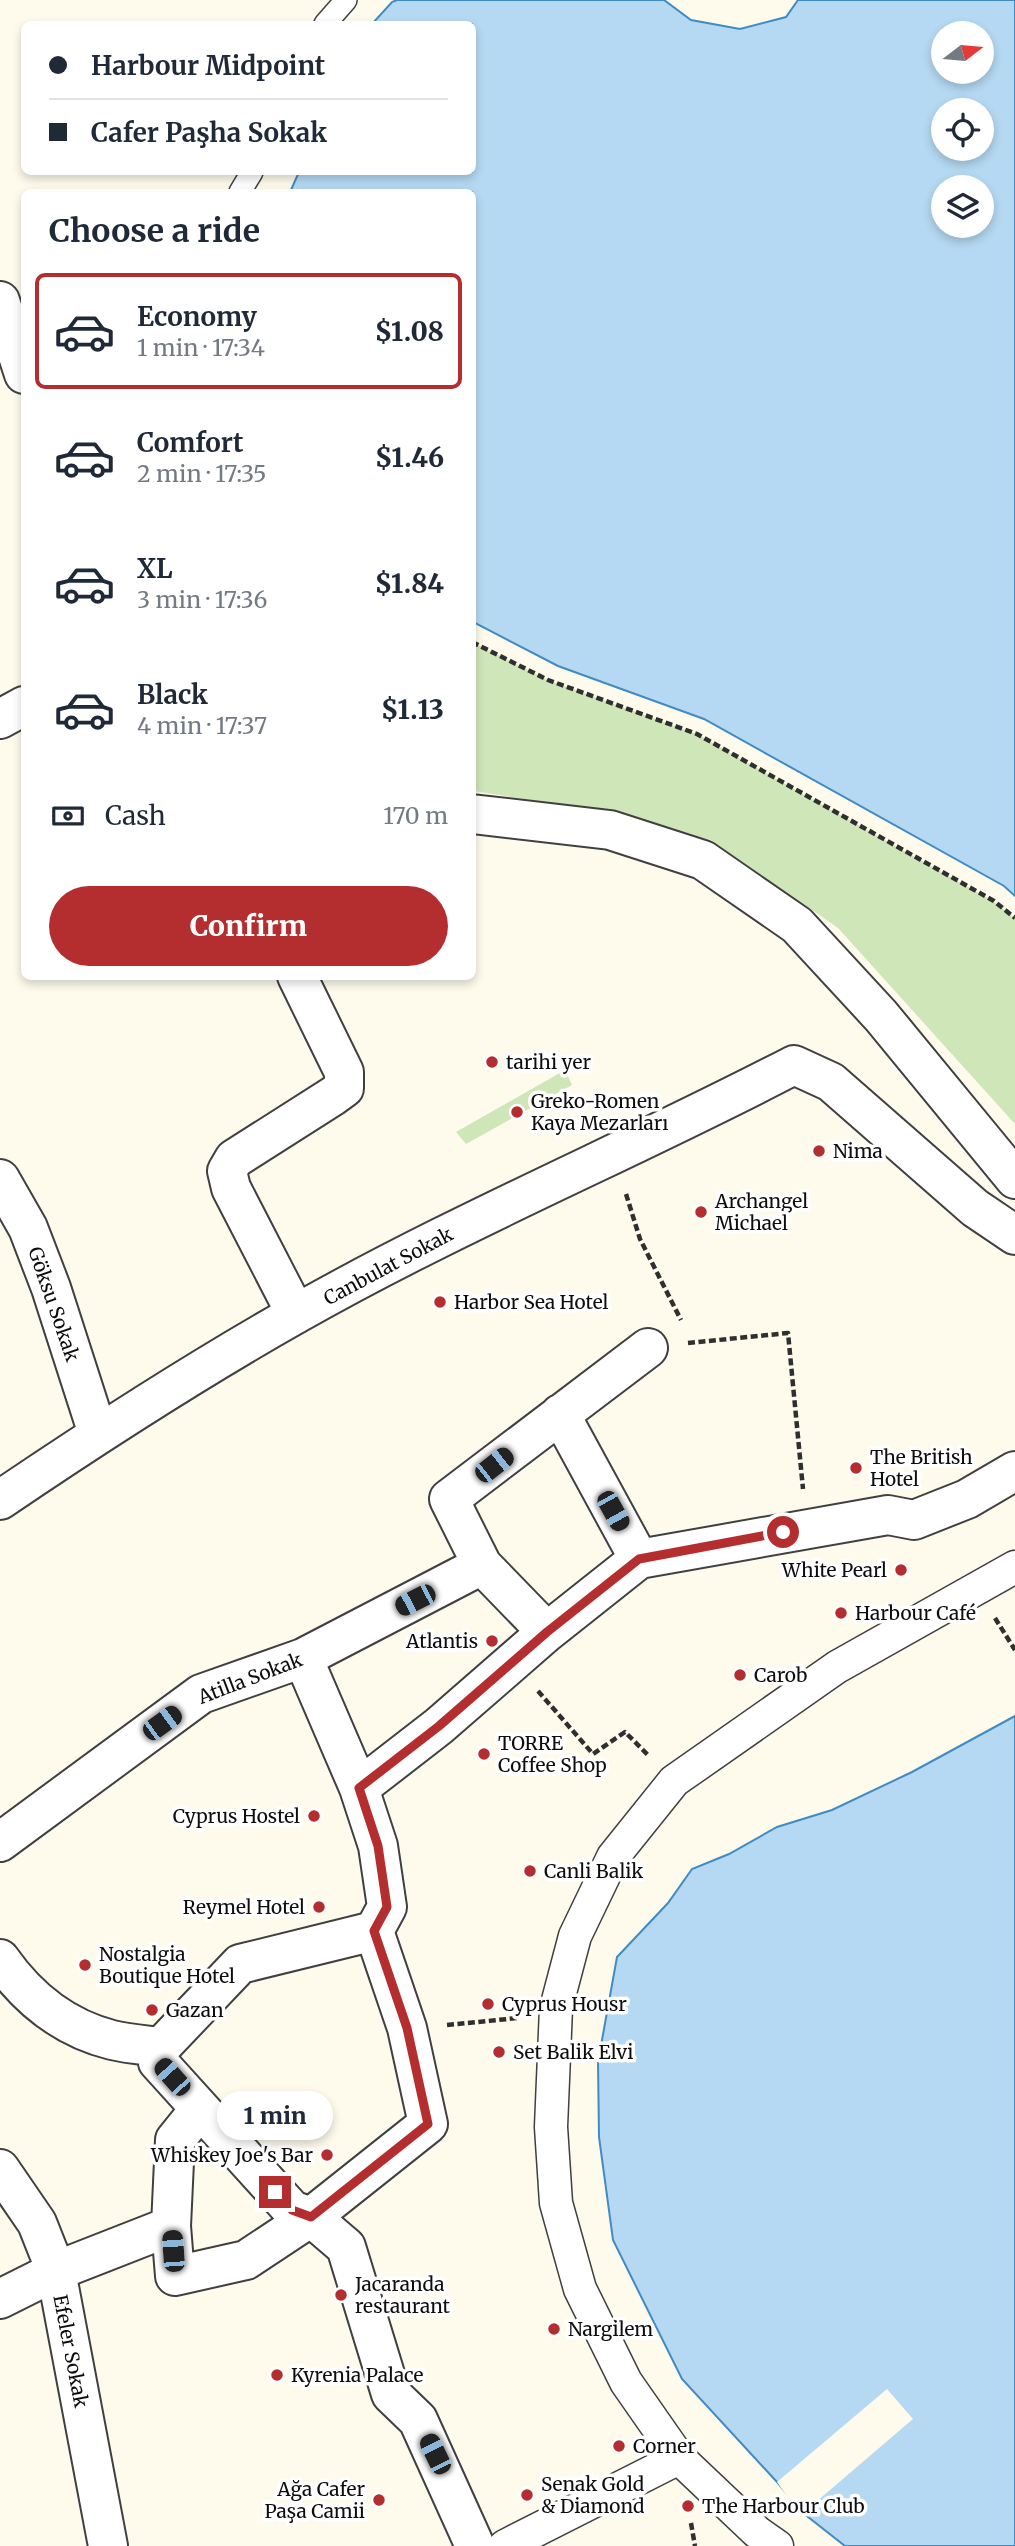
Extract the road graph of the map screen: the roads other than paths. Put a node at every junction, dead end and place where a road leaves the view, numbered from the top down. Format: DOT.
graph roads {
  1 [pos="346,0"];
  2 [pos="328,21"];
  3 [pos="13,322"];
  4 [pos="21,360"];
  5 [pos="21,708"];
  6 [pos="0,719"];
  7 [pos="476,814"];
  8 [pos="299,980"];
  9 [pos="0,1179"];
  10 [pos="1015,1179"];
  11 [pos="14,1234"];
  12 [pos="1015,1235"];
  13 [pos="296,1314"];
  14 [pos="648,1348"];
  15 [pos="560,1415"];
  16 [pos="98,1434"];
  17 [pos="1015,1471"];
  18 [pos="0,1500"];
  19 [pos="639,1559"];
  20 [pos="482,1565"];
  21 [pos="1015,1567"];
  22 [pos="547,1632"];
  23 [pos="303,1658"];
  24 [pos="359,1788"];
  25 [pos="0,1842"];
  26 [pos="374,1931"];
  27 [pos="0,1959"];
  28 [pos="161,2047"];
  29 [pos="200,2109"];
  30 [pos="0,2169"];
  31 [pos="311,2217"];
  32 [pos="171,2226"];
  33 [pos="56,2271"];
  34 [pos="0,2299"];
  35 [pos="679,2458"];
  36 [pos="108,2546"];
  37 [pos="475,2546"];
  38 [pos="505,2546"];
  39 [pos="777,2546"];
  1 -- 2 [label="lane"];
  3 -- 4 [label="street"];
  5 -- 6 [label="street"];
  7 -- 10 [label="street"];
  8 -- 13 [label="street"];
  9 -- 11 [label="street, Göksu Sokak"];
  11 -- 16 [label="street, Göksu Sokak"];
  12 -- 13 [label="street, Canbulat Sokak"];
  13 -- 16 [label="street, Canbulat Sokak"];
  14 -- 15 [label="street"];
  15 -- 19 [label="street"];
  15 -- 20 [label="street"];
  16 -- 18 [label="street, Canbulat Sokak"];
  17 -- 19 [label="street"];
  19 -- 22 [label="street"];
  20 -- 22 [label="street"];
  20 -- 23 [label="street, Atilla Sokak"];
  21 -- 35 [label="street"];
  22 -- 24 [label="street"];
  23 -- 24 [label="street"];
  23 -- 25 [label="street, Atilla Sokak"];
  24 -- 26 [label="street"];
  26 -- 28 [label="street"];
  26 -- 31 [label="street"];
  27 -- 28 [label="street"];
  28 -- 29 [label="street"];
  29 -- 31 [label="street"];
  29 -- 32 [label="street"];
  30 -- 33 [label="street, Efeler Sokak"];
  31 -- 32 [label="street"];
  31 -- 37 [label="street"];
  32 -- 33 [label="street"];
  33 -- 34 [label="street"];
  33 -- 36 [label="street, Efeler Sokak"];
  35 -- 38 [label="street"];
  35 -- 39 [label="street"];
}
